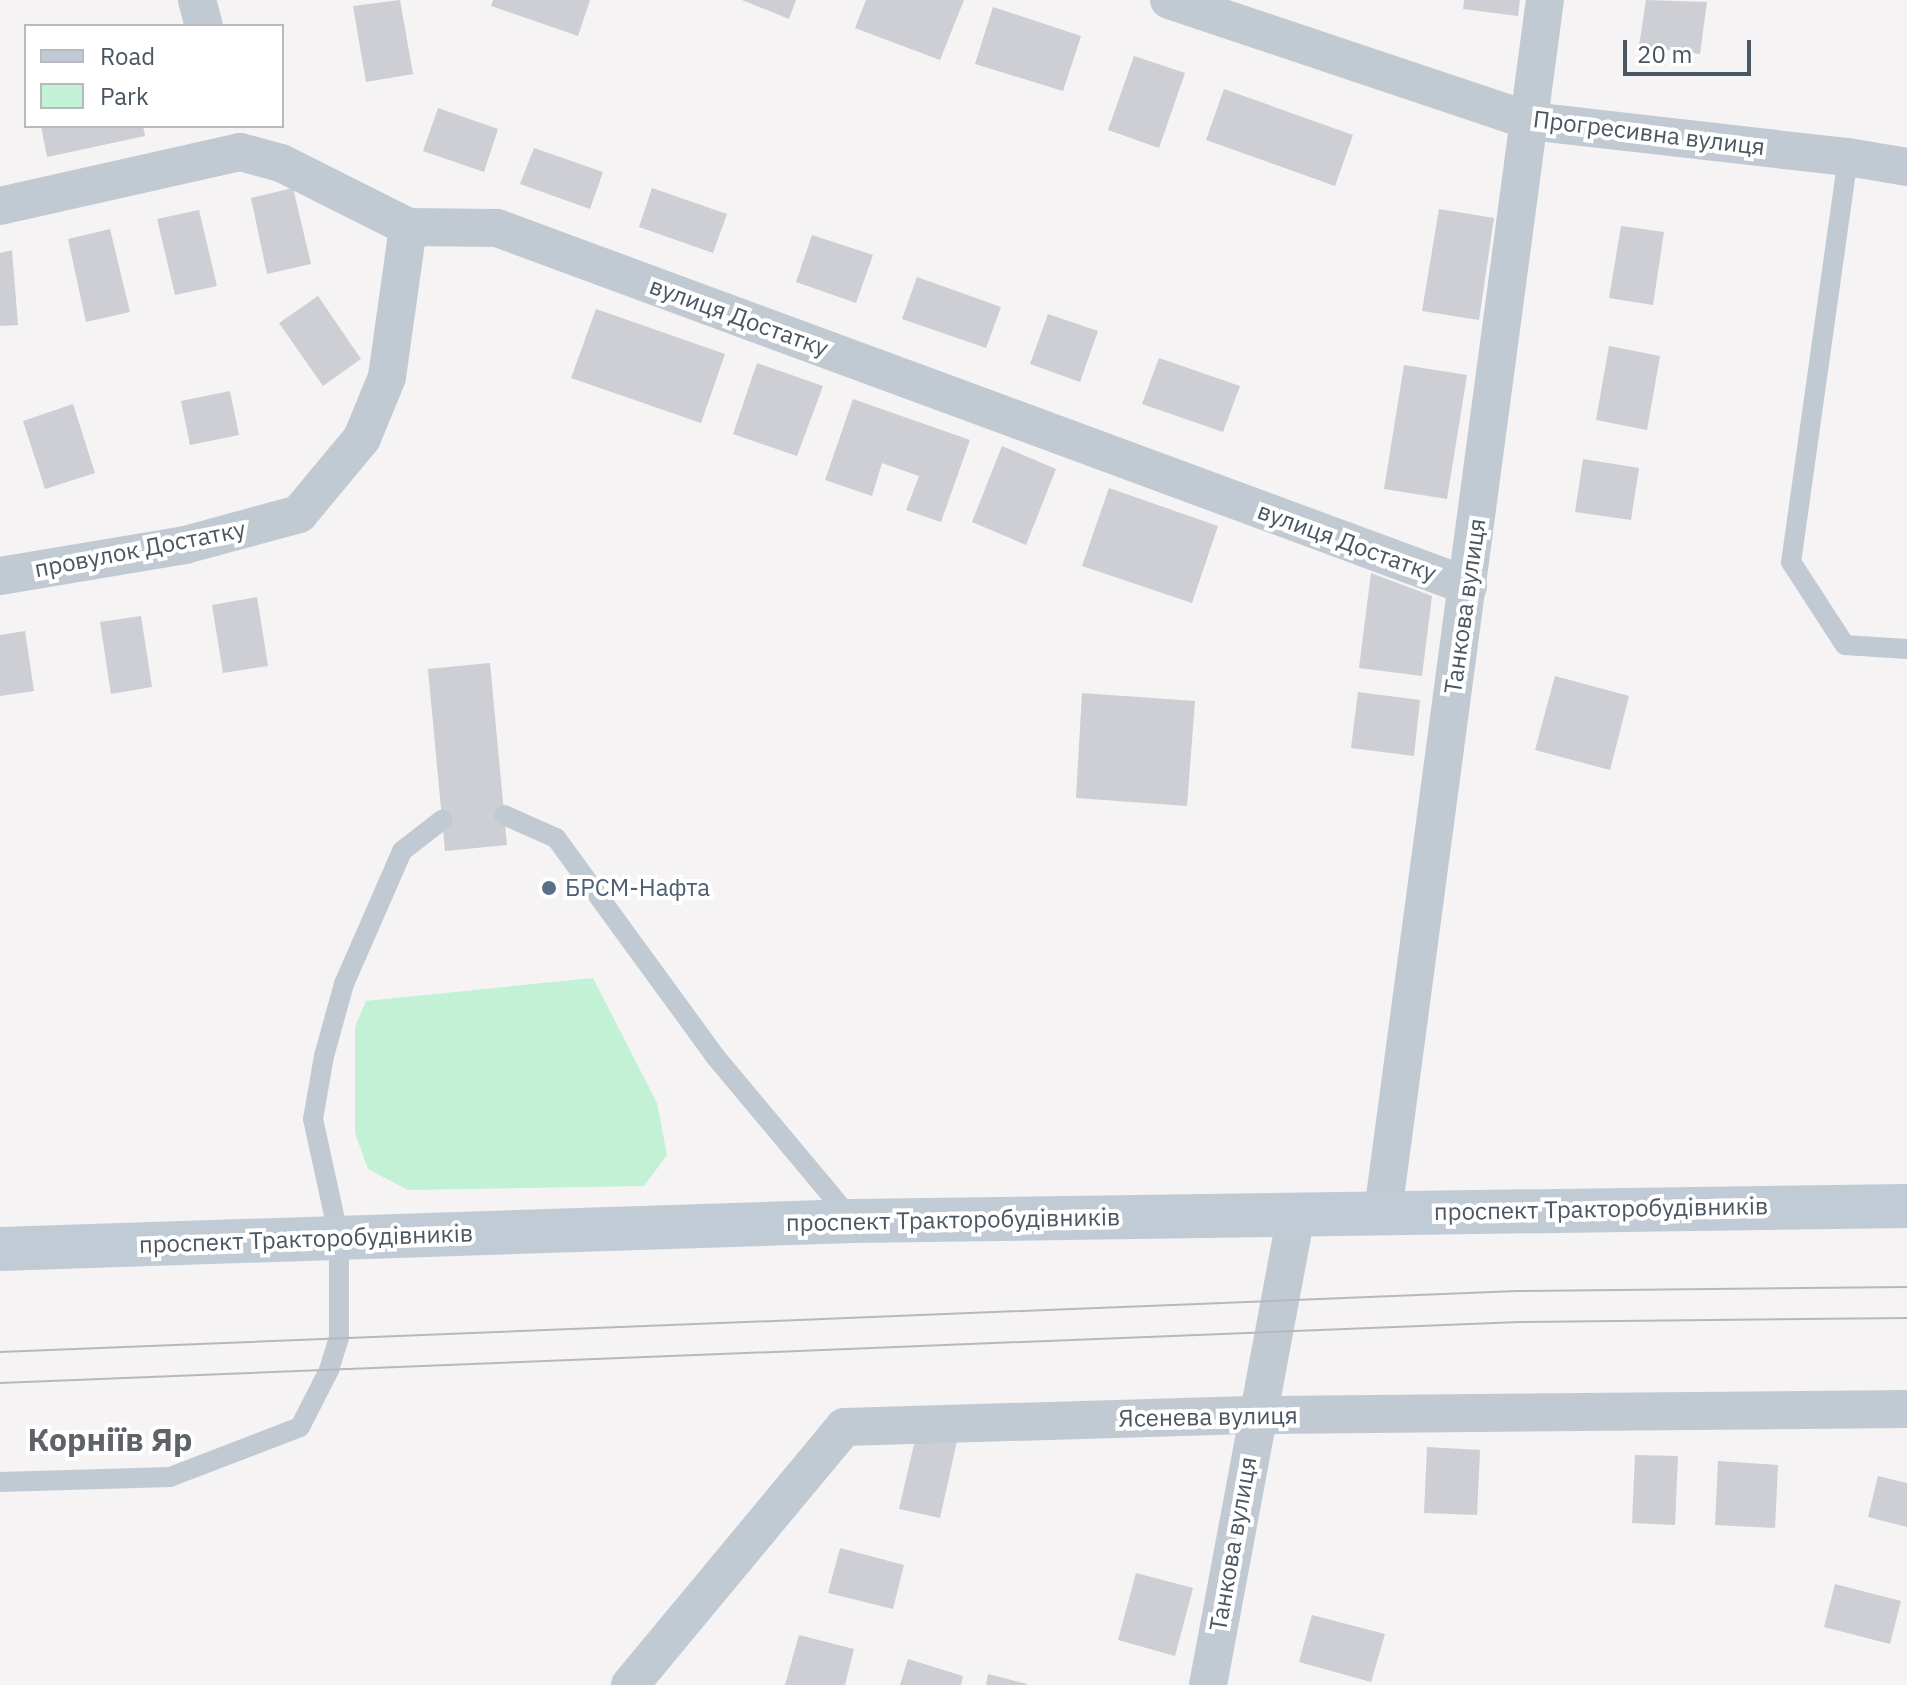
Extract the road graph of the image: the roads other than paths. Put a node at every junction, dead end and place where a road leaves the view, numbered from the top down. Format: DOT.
graph roads {
  1 [pos="197,0"];
  2 [pos="1169,0"];
  3 [pos="1545,0"];
  4 [pos="203,24"];
  5 [pos="1530,121"];
  6 [pos="236,139"];
  7 [pos="1848,157"];
  8 [pos="1907,167"];
  9 [pos="0,206"];
  10 [pos="408,227"];
  11 [pos="0,576"];
  12 [pos="1468,586"];
  13 [pos="1907,649"];
  14 [pos="504,815"];
  15 [pos="442,820"];
  16 [pos="1907,1206"];
  17 [pos="1383,1212"];
  18 [pos="1296,1215"];
  19 [pos="853,1221"];
  20 [pos="339,1238"];
  21 [pos="0,1249"];
  22 [pos="1907,1409"];
  23 [pos="1257,1415"];
  24 [pos="0,1482"];
  25 [pos="630,1685"];
  26 [pos="1208,1685"];
  1 -- 4 [label="street"];
  2 -- 5 [label="street, Прогресивна вулиця"];
  3 -- 5 [label="street, Танкова вулиця"];
  5 -- 7 [label="street, Прогресивна вулиця"];
  5 -- 12 [label="street, Танкова вулиця"];
  6 -- 9 [label="street, вулиця Достатку"];
  6 -- 10 [label="street, вулиця Достатку"];
  7 -- 8 [label="street, Прогресивна вулиця"];
  7 -- 13 [label="lane"];
  10 -- 11 [label="street, провулок Достатку"];
  10 -- 12 [label="street, вулиця Достатку"];
  12 -- 17 [label="street, Танкова вулиця"];
  14 -- 19 [label="lane"];
  15 -- 20 [label="lane"];
  16 -- 17 [label="main road, проспект Тракторобудівників"];
  17 -- 18 [label="main road, проспект Тракторобудівників"];
  18 -- 19 [label="main road, проспект Тракторобудівників"];
  18 -- 23 [label="street, Танкова вулиця"];
  19 -- 20 [label="main road, проспект Тракторобудівників"];
  20 -- 21 [label="main road, проспект Тракторобудівників"];
  20 -- 24 [label="lane"];
  22 -- 23 [label="street, Ясенева вулиця"];
  23 -- 25 [label="street, Ясенева вулиця"];
  23 -- 26 [label="street, Танкова вулиця"];
}
